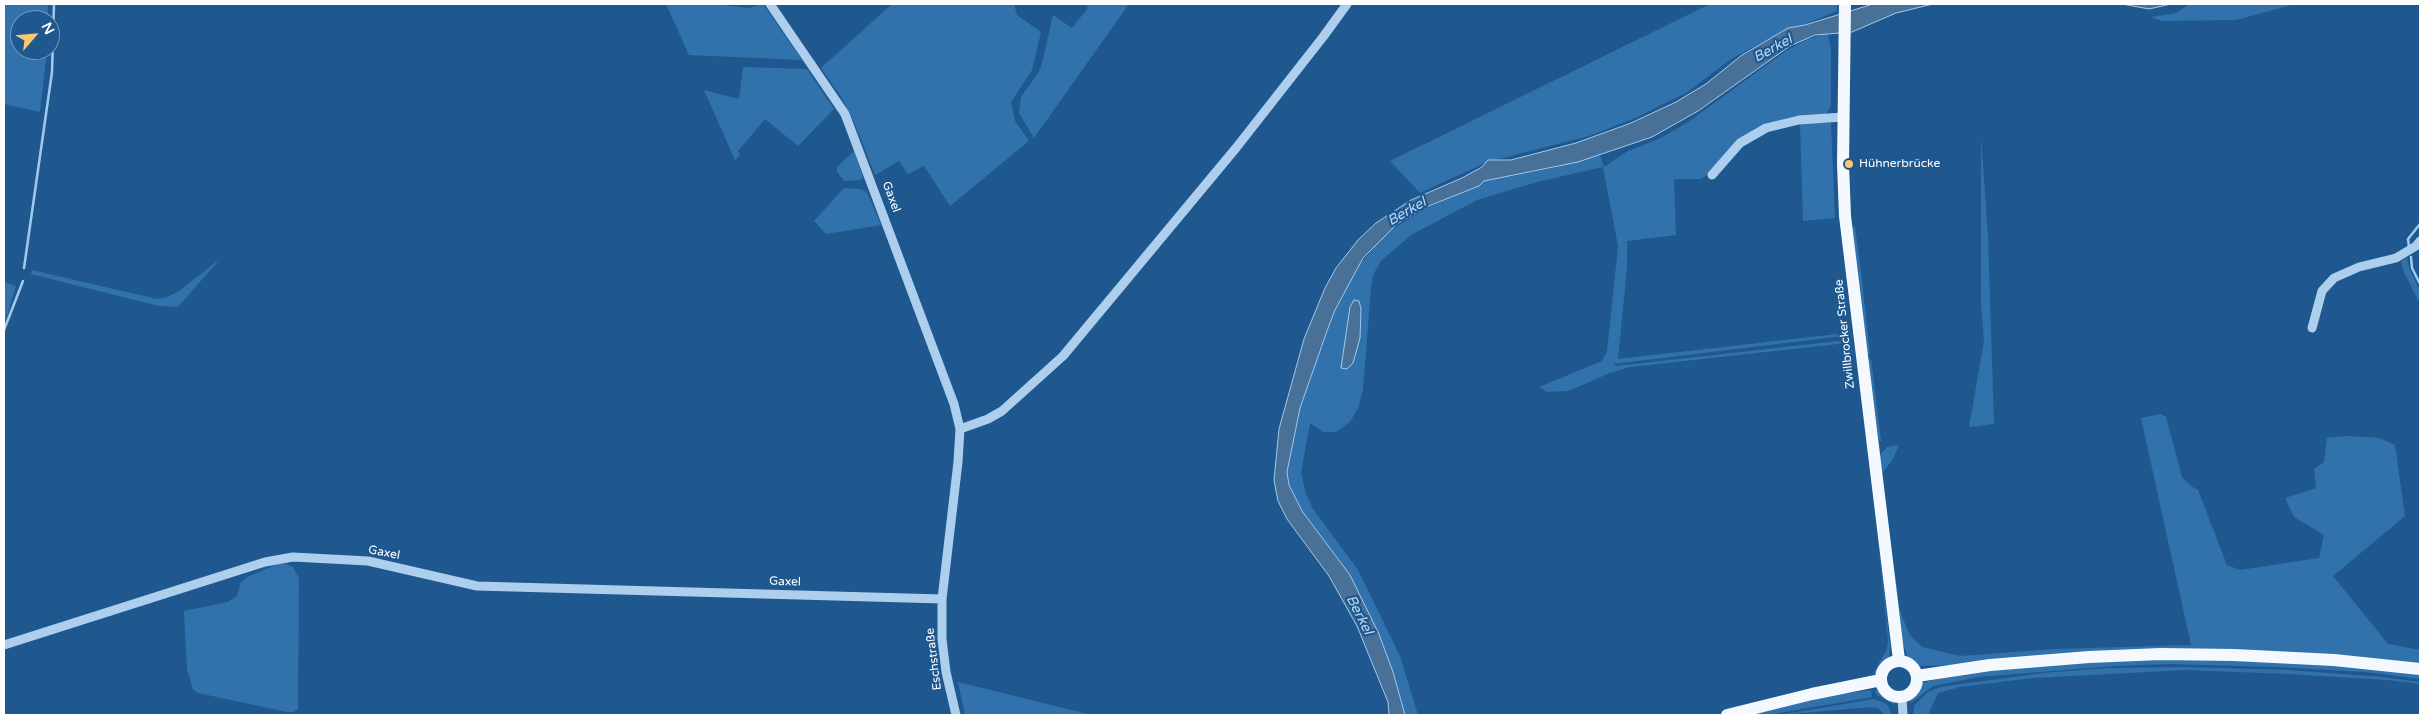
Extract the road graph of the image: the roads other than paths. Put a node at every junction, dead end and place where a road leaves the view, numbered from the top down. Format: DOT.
graph roads {
  1 [pos="770,4"];
  2 [pos="1346,4"];
  3 [pos="1845,4"];
  4 [pos="1843,117"];
  5 [pos="1712,174"];
  6 [pos="2420,241"];
  7 [pos="2312,328"];
  8 [pos="960,428"];
  9 [pos="942,599"];
  10 [pos="4,645"];
  11 [pos="1899,660"];
  12 [pos="2420,669"];
  13 [pos="1917,676"];
  14 [pos="1881,680"];
  15 [pos="1902,696"];
  16 [pos="956,715"];
  17 [pos="1727,715"];
  18 [pos="1903,715"];
  1 -- 8 [label="street, Gaxel"];
  2 -- 8 [label="street"];
  3 -- 4 [label="main road, Zwillbrocker Straße"];
  4 -- 5 [label="street"];
  4 -- 11 [label="main road, Zwillbrocker Straße"];
  6 -- 7 [label="street"];
  8 -- 9 [label="street, Gaxel"];
  9 -- 10 [label="street, Gaxel"];
  9 -- 16 [label="street, Eschstraße"];
  11 -- 13 [label="main road"];
  11 -- 14 [label="main road"];
  12 -- 13 [label="main road"];
  13 -- 15 [label="main road"];
  14 -- 15 [label="main road"];
  14 -- 17 [label="main road"];
  15 -- 18 [label="street"];
}
